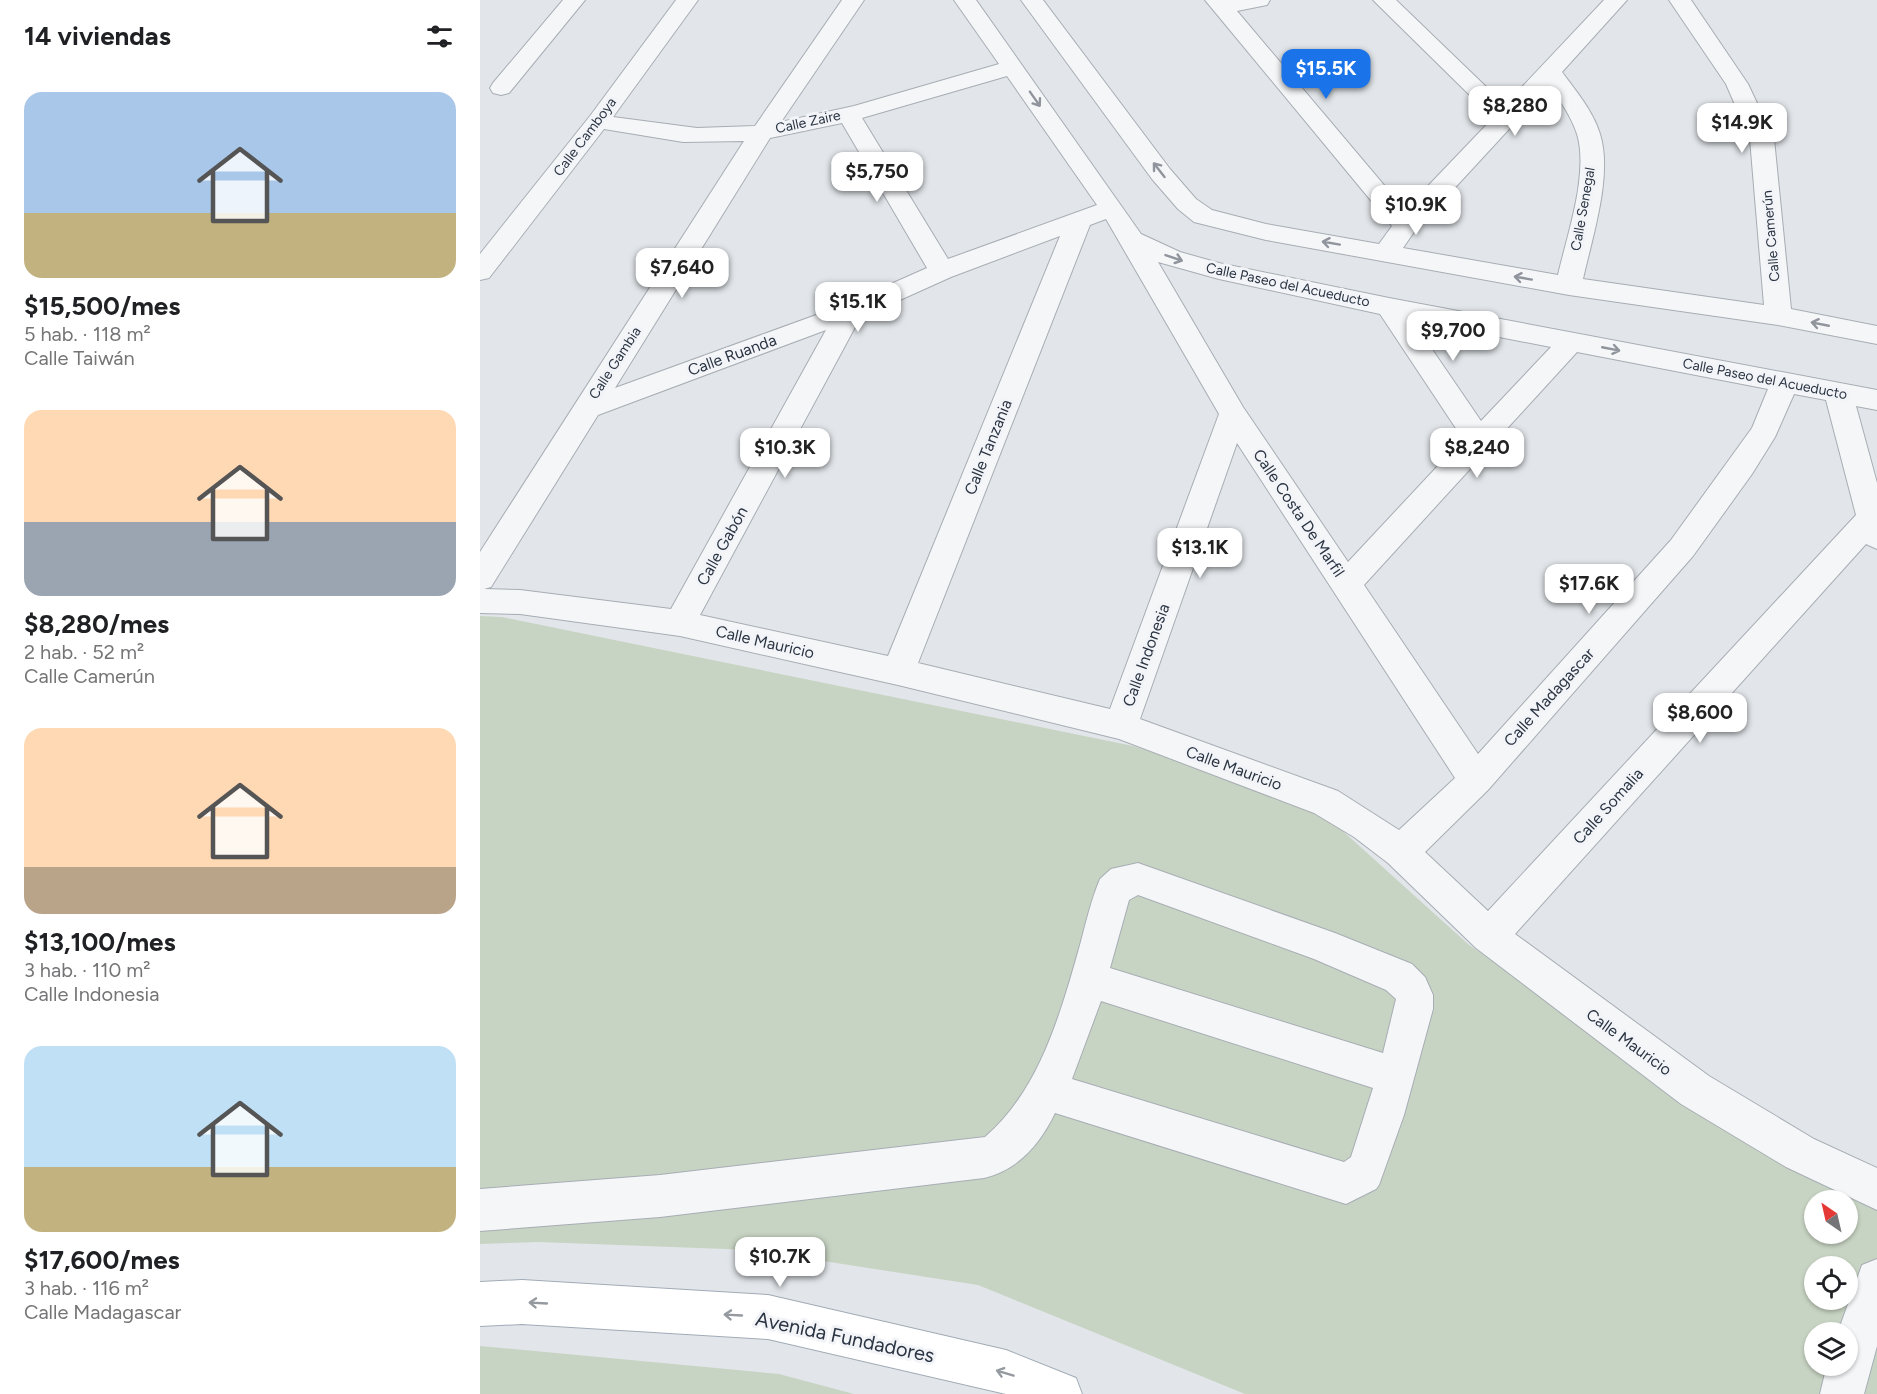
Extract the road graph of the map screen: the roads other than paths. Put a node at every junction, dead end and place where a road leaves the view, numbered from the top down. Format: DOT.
graph roads {
  1 [pos="574,0"];
  2 [pos="687,0"];
  3 [pos="853,0"];
  4 [pos="965,0"];
  5 [pos="1032,0"];
  6 [pos="1259,0"];
  7 [pos="1384,0"];
  8 [pos="1616,0"];
  9 [pos="1680,0"];
  10 [pos="1219,4"];
  11 [pos="1012,67"];
  12 [pos="1550,72"];
  13 [pos="501,88"];
  14 [pos="848,114"];
  15 [pos="1505,117"];
  16 [pos="598,121"];
  17 [pos="762,132"];
  18 [pos="1112,208"];
  19 [pos="1079,221"];
  20 [pos="1405,226"];
  21 [pos="1132,240"];
  22 [pos="1386,253"];
  23 [pos="942,271"];
  24 [pos="480,272"];
  25 [pos="1569,286"];
  26 [pos="1389,307"];
  27 [pos="850,312"];
  28 [pos="1778,316"];
  29 [pos="1877,335"];
  30 [pos="1572,341"];
  31 [pos="1785,382"];
  32 [pos="1838,393"];
  33 [pos="1877,400"];
  34 [pos="585,409"];
  35 [pos="1233,414"];
  36 [pos="1480,442"];
  37 [pos="1875,527"];
  38 [pos="480,578"];
  39 [pos="1346,584"];
  40 [pos="480,601"];
  41 [pos="680,623"];
  42 [pos="898,672"];
  43 [pos="1121,726"];
  44 [pos="1476,780"];
  45 [pos="1401,852"];
  46 [pos="1489,936"];
  47 [pos="1090,980"];
  48 [pos="1396,1076"];
  49 [pos="1046,1091"];
  50 [pos="1877,1189"];
  51 [pos="480,1209"];
  52 [pos="1877,1280"];
  53 [pos="480,1304"];
  54 [pos="1060,1394"];
  55 [pos="1842,1394"];
  1 -- 13 [label="street"];
  2 -- 16 [label="street, Calle Camboya"];
  3 -- 17 [label="street, Calle Gambia"];
  4 -- 11 [label="street"];
  22 -- 5 [label="street, one-way"];
  6 -- 10 [label="street"];
  7 -- 15 [label="street"];
  8 -- 12 [label="street"];
  9 -- 28 [label="street, Calle Camerún"];
  10 -- 20 [label="street"];
  11 -- 14 [label="street, Calle Zaire"];
  11 -- 18 [label="street, one-way"];
  12 -- 15 [label="street"];
  12 -- 25 [label="street, Calle Senegal"];
  14 -- 17 [label="street, Calle Zaire"];
  14 -- 23 [label="street"];
  15 -- 20 [label="street"];
  16 -- 17 [label="street, Calle Zaire"];
  16 -- 24 [label="street, Calle Camboya"];
  17 -- 34 [label="street, Calle Gambia"];
  18 -- 19 [label="street, Calle Ruanda"];
  18 -- 21 [label="street"];
  19 -- 23 [label="street, Calle Ruanda"];
  19 -- 42 [label="street, Calle Tanzania"];
  20 -- 22 [label="street"];
  21 -- 26 [label="street, Calle Paseo del Acueducto, one-way"];
  21 -- 35 [label="street, Calle Costa De Marfil"];
  25 -- 22 [label="street, one-way"];
  23 -- 27 [label="street, Calle Ruanda"];
  25 -- 28 [label="street"];
  26 -- 30 [label="street, Calle Paseo del Acueducto"];
  26 -- 36 [label="street"];
  27 -- 34 [label="street, Calle Ruanda"];
  27 -- 41 [label="street, Calle Gabón"];
  29 -- 28 [label="street, one-way"];
  30 -- 31 [label="street, Calle Paseo del Acueducto, one-way"];
  30 -- 36 [label="street"];
  31 -- 32 [label="street, Calle Paseo del Acueducto"];
  31 -- 44 [label="street, Calle Madagascar"];
  32 -- 33 [label="street, Calle Paseo del Acueducto"];
  32 -- 37 [label="street"];
  34 -- 38 [label="street, Calle Gambia"];
  35 -- 39 [label="street, Calle Costa De Marfil"];
  35 -- 43 [label="street, Calle Indonesia"];
  36 -- 39 [label="street"];
  37 -- 46 [label="street, Calle Somalia"];
  39 -- 44 [label="street, Calle Costa De Marfil"];
  40 -- 41 [label="street, Calle Mauricio"];
  41 -- 42 [label="street, Calle Mauricio"];
  42 -- 43 [label="street, Calle Mauricio"];
  43 -- 45 [label="street, Calle Mauricio"];
  44 -- 45 [label="street, Calle Madagascar"];
  45 -- 46 [label="street, Calle Mauricio"];
  46 -- 50 [label="street, Calle Mauricio"];
  47 -- 48 [label="street"];
  47 -- 48 [label="street"];
  47 -- 49 [label="street"];
  48 -- 49 [label="street"];
  49 -- 51 [label="street"];
  52 -- 55 [label="street"];
  54 -- 53 [label="main road, Avenida Fundadores, one-way"];
}
